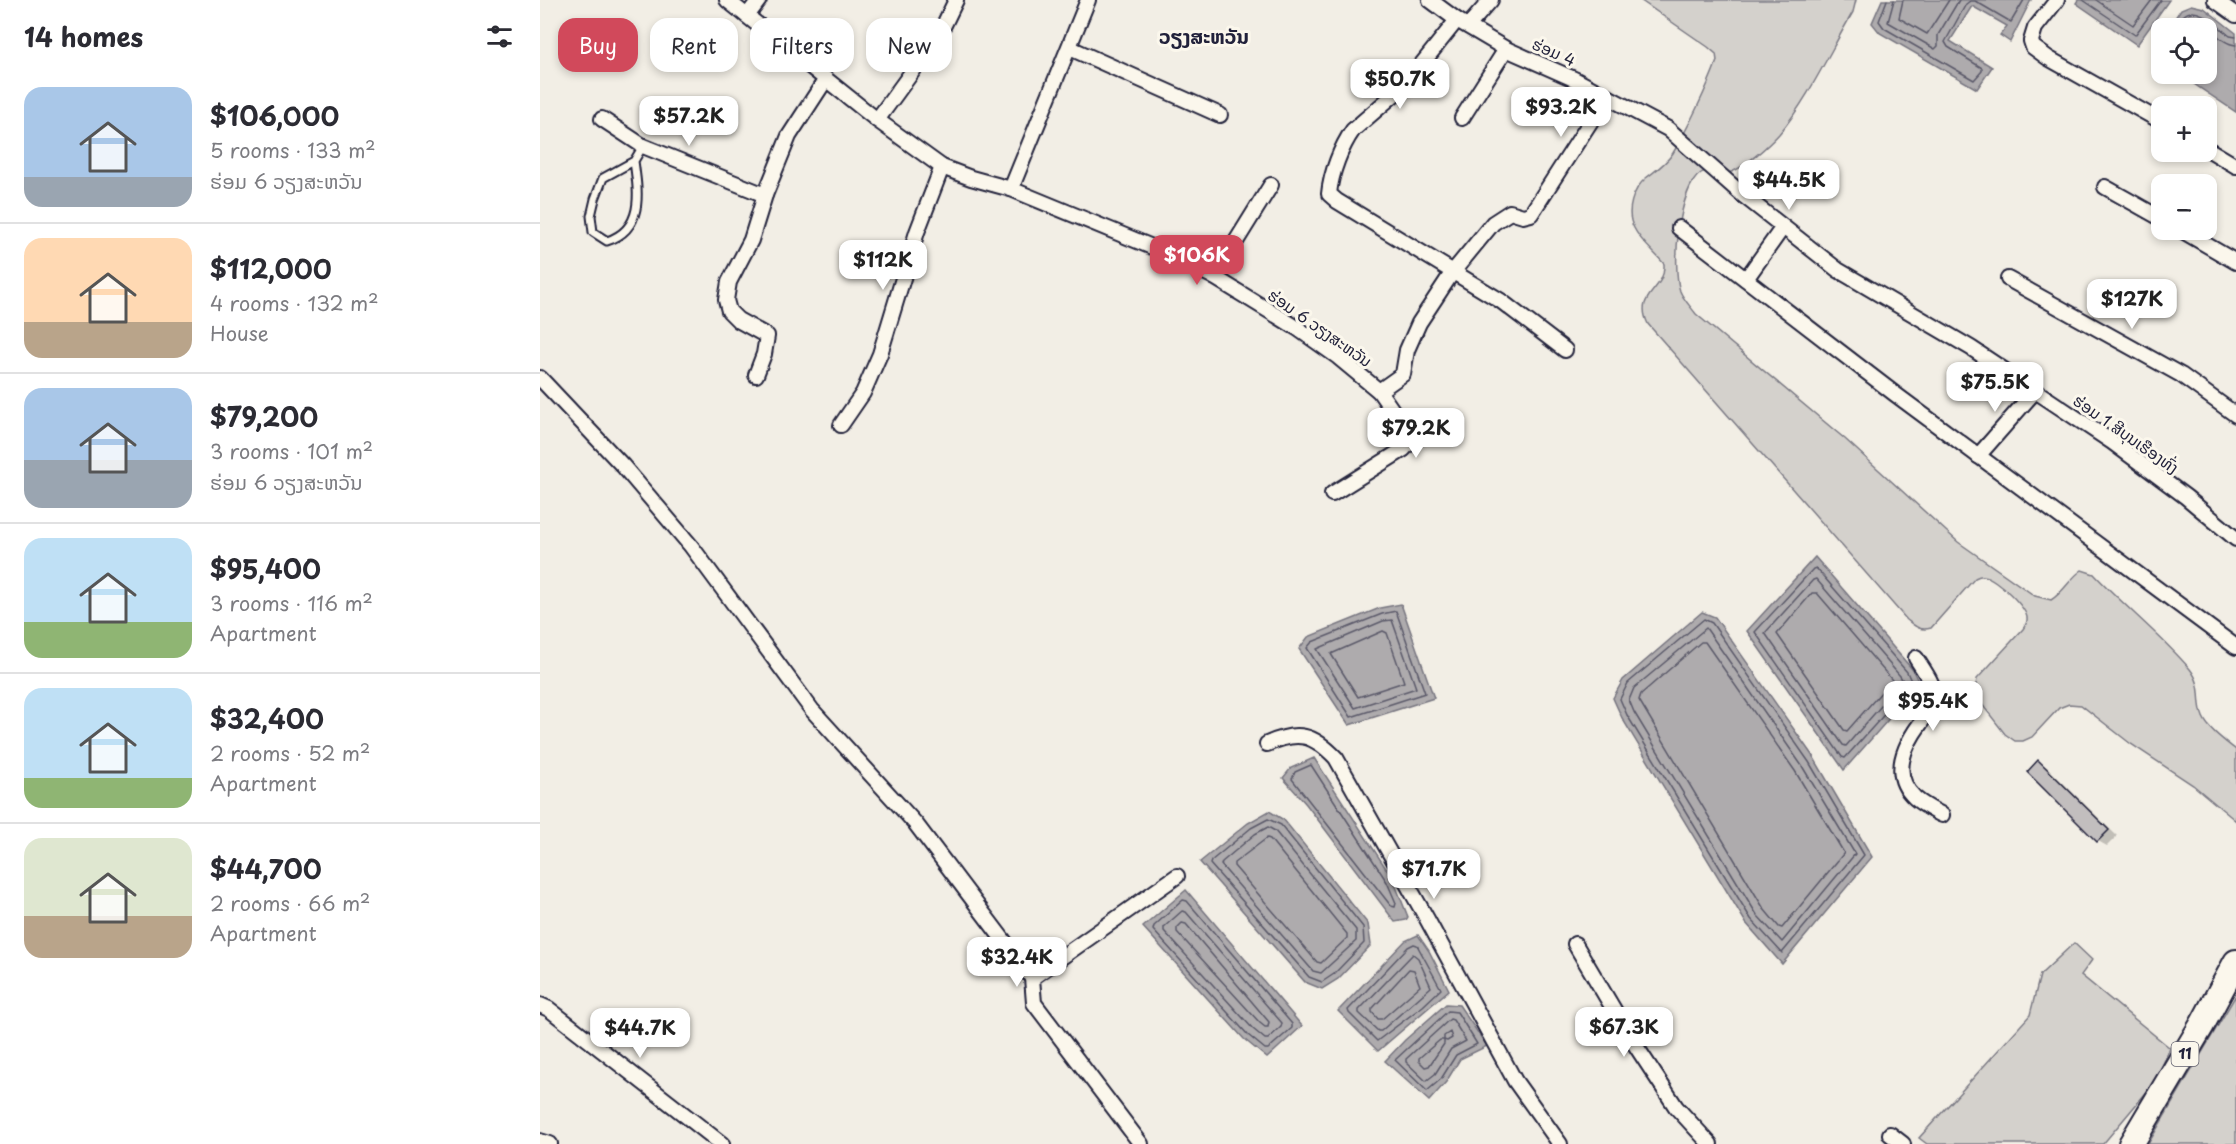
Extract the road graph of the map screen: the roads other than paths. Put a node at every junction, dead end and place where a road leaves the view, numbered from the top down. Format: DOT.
graph roads {
  1 [pos="726,0"];
  2 [pos="759,0"];
  3 [pos="956,0"];
  4 [pos="1088,0"];
  5 [pos="1430,0"];
  6 [pos="1491,0"];
  7 [pos="2057,0"];
  8 [pos="2215,0"];
  9 [pos="2236,15"];
  10 [pos="747,16"];
  11 [pos="1463,23"];
  12 [pos="1070,48"];
  13 [pos="1506,49"];
  14 [pos="826,79"];
  15 [pos="1607,96"];
  16 [pos="1220,115"];
  17 [pos="2151,116"];
  18 [pos="1462,118"];
  19 [pos="602,119"];
  20 [pos="878,120"];
  21 [pos="644,146"];
  22 [pos="2217,155"];
  23 [pos="634,161"];
  24 [pos="2236,166"];
  25 [pos="942,167"];
  26 [pos="1271,185"];
  27 [pos="2105,187"];
  28 [pos="1011,189"];
  29 [pos="765,195"];
  30 [pos="2151,213"];
  31 [pos="1783,227"];
  32 [pos="1679,228"];
  33 [pos="2198,240"];
  34 [pos="2236,262"];
  35 [pos="1452,273"];
  36 [pos="1214,277"];
  37 [pos="1746,279"];
  38 [pos="2008,279"];
  39 [pos="1564,350"];
  40 [pos="756,375"];
  41 [pos="540,378"];
  42 [pos="1379,391"];
  43 [pos="2035,391"];
  44 [pos="2236,415"];
  45 [pos="841,425"];
  46 [pos="1978,456"];
  47 [pos="1332,494"];
  48 [pos="2236,539"];
  49 [pos="2236,647"];
  50 [pos="1916,658"];
  51 [pos="1267,744"];
  52 [pos="1942,816"];
  53 [pos="1177,876"];
  54 [pos="1575,944"];
  55 [pos="2236,962"];
  56 [pos="1032,978"];
  57 [pos="540,1005"];
  58 [pos="1890,1134"];
  59 [pos="540,1141"];
  60 [pos="550,1144"];
  61 [pos="722,1144"];
  62 [pos="1141,1144"];
  63 [pos="1560,1144"];
  64 [pos="1710,1144"];
  65 [pos="1903,1144"];
  66 [pos="2131,1144"];
  1 -- 10 [label="street, ຮ່ອມ 6 ວຽງສະຫວັນ"];
  2 -- 10 [label="street"];
  3 -- 20 [label="street"];
  4 -- 12 [label="street"];
  5 -- 11 [label="street, ຮ່ອມ 4"];
  6 -- 11 [label="street"];
  7 -- 17 [label="street"];
  8 -- 9 [label="street"];
  10 -- 14 [label="street, ຮ່ອມ 6 ວຽງສະຫວັນ"];
  11 -- 13 [label="street, ຮ່ອມ 4"];
  11 -- 35 [label="street"];
  12 -- 16 [label="street"];
  12 -- 28 [label="street"];
  13 -- 15 [label="street, ຮ່ອມ 4"];
  13 -- 18 [label="street"];
  14 -- 20 [label="street, ຮ່ອມ 6 ວຽງສະຫວັນ"];
  14 -- 29 [label="street"];
  15 -- 31 [label="street, ຮ່ອມ 4"];
  15 -- 35 [label="street"];
  19 -- 21 [label="street"];
  20 -- 25 [label="street, ຮ່ອມ 6 ວຽງສະຫວັນ"];
  21 -- 23 [label="lane"];
  21 -- 29 [label="street"];
  22 -- 24 [label="street"];
  23 -- 23 [label="lane"];
  25 -- 28 [label="street, ຮ່ອມ 6 ວຽງສະຫວັນ"];
  25 -- 45 [label="street"];
  26 -- 36 [label="street"];
  27 -- 30 [label="street"];
  28 -- 36 [label="street, ຮ່ອມ 6 ວຽງສະຫວັນ"];
  29 -- 40 [label="street"];
  31 -- 37 [label="street"];
  31 -- 43 [label="street, ຮ່ອມ 1 ສີບຸນເຮືອງທົ່ງ"];
  32 -- 37 [label="street"];
  33 -- 34 [label="street"];
  35 -- 39 [label="street"];
  35 -- 42 [label="street"];
  36 -- 42 [label="street, ຮ່ອມ 6 ວຽງສະຫວັນ"];
  37 -- 46 [label="street"];
  38 -- 44 [label="street"];
  41 -- 56 [label="street"];
  42 -- 47 [label="street, ຮ່ອມ 6 ວຽງສະຫວັນ"];
  43 -- 46 [label="street"];
  43 -- 48 [label="street, ຮ່ອມ 1 ສີບຸນເຮືອງທົ່ງ"];
  46 -- 49 [label="street"];
  50 -- 52 [label="street"];
  51 -- 63 [label="street"];
  53 -- 56 [label="street"];
  54 -- 64 [label="street"];
  55 -- 66 [label="highway, 11"];
  56 -- 62 [label="street"];
  57 -- 61 [label="street"];
  58 -- 65 [label="street"];
  59 -- 60 [label="street"];
}
